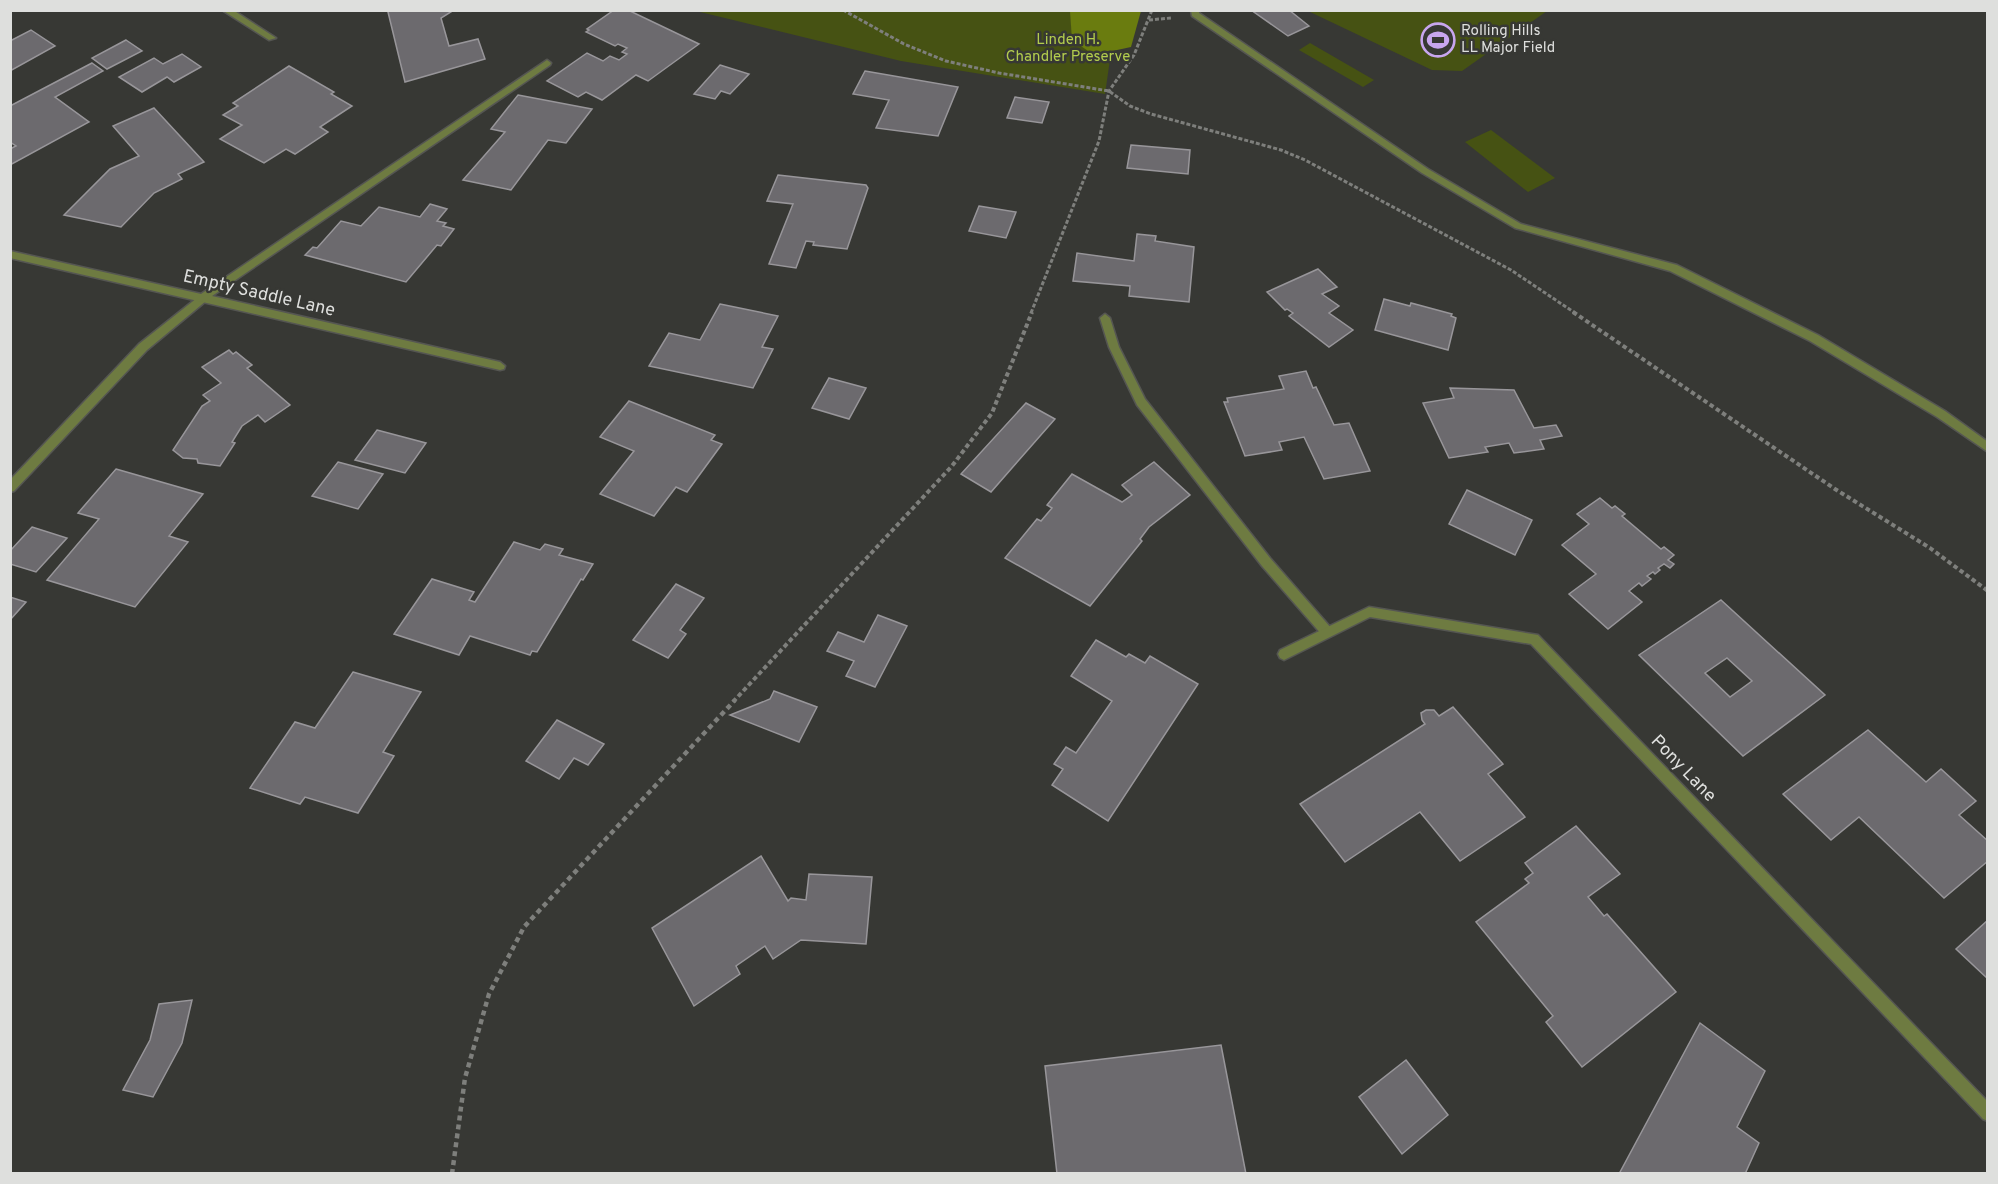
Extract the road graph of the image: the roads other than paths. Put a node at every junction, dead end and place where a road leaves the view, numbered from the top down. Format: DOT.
graph roads {
  1 [pos="226,10"];
  2 [pos="1195,10"];
  3 [pos="272,38"];
  4 [pos="547,63"];
  5 [pos="10,254"];
  6 [pos="202,298"];
  7 [pos="1105,318"];
  8 [pos="500,366"];
  9 [pos="1988,448"];
  10 [pos="10,488"];
  11 [pos="1327,633"];
  12 [pos="1284,654"];
  13 [pos="1988,1114"];
  1 -- 3 [label="street"];
  2 -- 9 [label="street"];
  4 -- 6 [label="street"];
  5 -- 6 [label="street, Empty Saddle Lane"];
  6 -- 8 [label="street, Empty Saddle Lane"];
  6 -- 10 [label="street"];
  7 -- 11 [label="street"];
  11 -- 12 [label="street, Pony Lane"];
  11 -- 13 [label="street, Pony Lane"];
}
